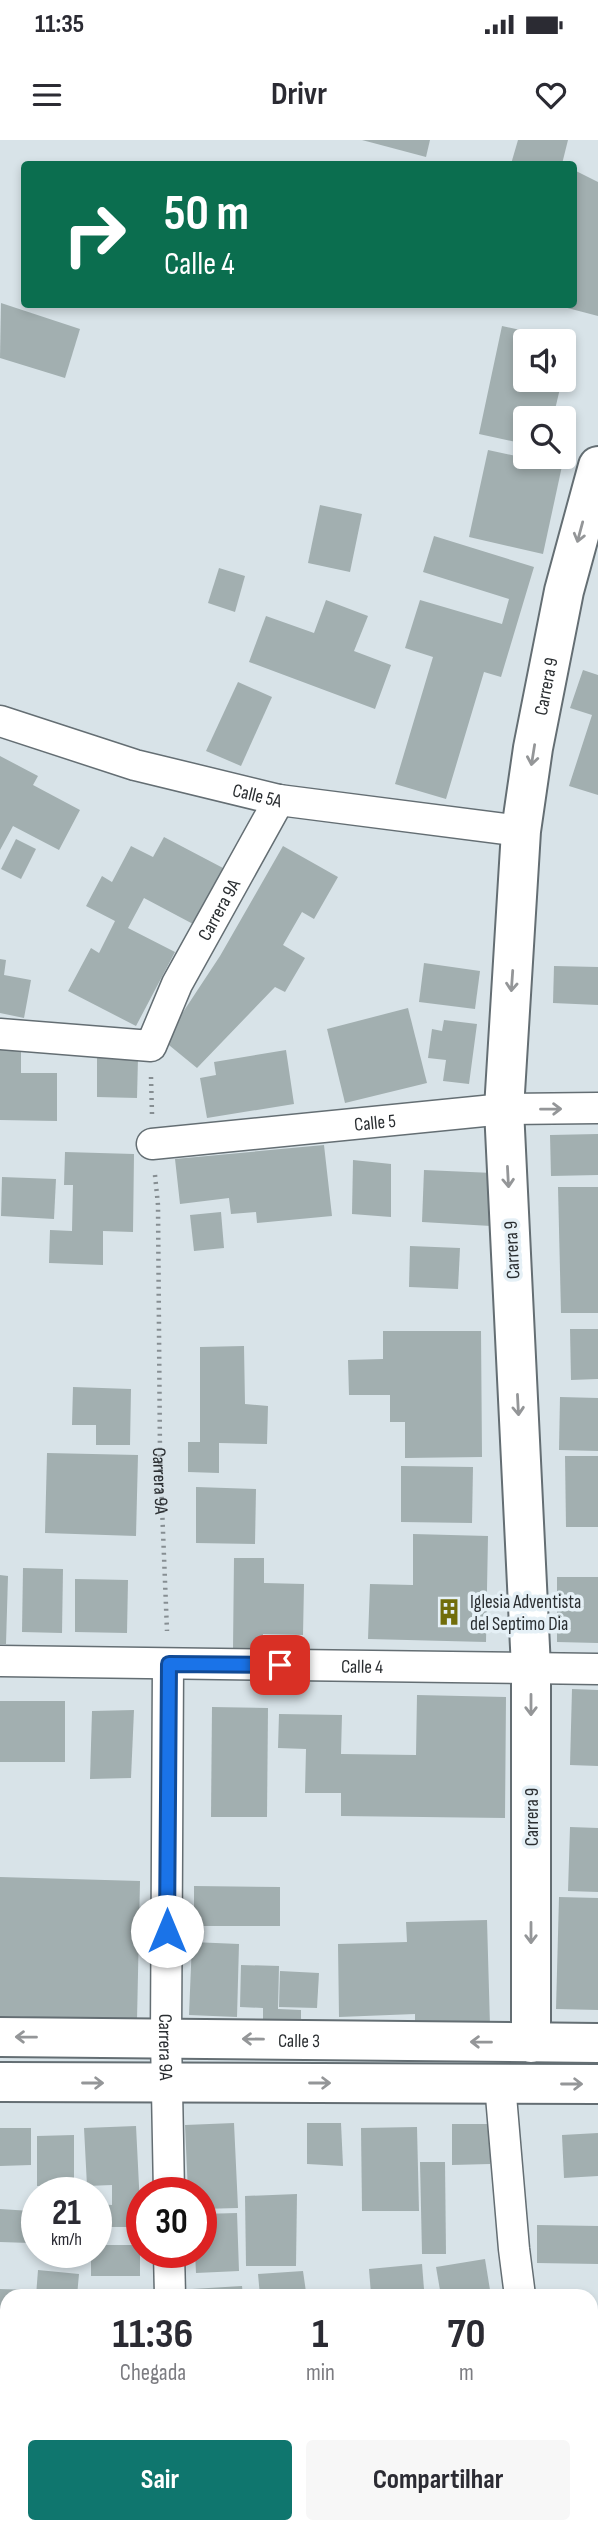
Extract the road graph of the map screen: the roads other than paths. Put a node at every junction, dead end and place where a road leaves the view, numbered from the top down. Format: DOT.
graph roads {
  1 [pos="598,466"];
  2 [pos="0,721"];
  3 [pos="279,800"];
  4 [pos="522,831"];
  5 [pos="0,1034"];
  6 [pos="598,1108"];
  7 [pos="504,1109"];
  8 [pos="152,1144"];
  9 [pos="0,1661"];
  10 [pos="169,1664"];
  11 [pos="531,1668"];
  12 [pos="598,1669"];
  13 [pos="0,2037"];
  14 [pos="166,2038"];
  15 [pos="531,2043"];
  16 [pos="598,2043"];
  17 [pos="0,2082"];
  18 [pos="169,2083"];
  19 [pos="500,2084"];
  20 [pos="598,2084"];
  21 [pos="169,2177"];
  22 [pos="169,2268"];
  23 [pos="170,2289"];
  24 [pos="519,2289"];
  1 -- 4 [label="street, Carrera 9, one-way"];
  2 -- 3 [label="street, Calle 5A"];
  3 -- 4 [label="street, Calle 5A"];
  3 -- 5 [label="street, Carrera 9A"];
  4 -- 7 [label="street, Carrera 9, one-way"];
  7 -- 6 [label="street, Calle 5, one-way"];
  7 -- 8 [label="street, Calle 5"];
  7 -- 11 [label="street, Carrera 9, one-way"];
  9 -- 10 [label="street, Calle 4"];
  10 -- 11 [label="street, Calle 4"];
  10 -- 14 [label="street, Carrera 9A"];
  11 -- 12 [label="street, Calle 4"];
  11 -- 15 [label="street, Carrera 9, one-way"];
  14 -- 13 [label="street, Calle 3, one-way"];
  15 -- 14 [label="street, Calle 3, one-way"];
  14 -- 18 [label="street, Carrera 9A"];
  15 -- 16 [label="street, Calle 3"];
  17 -- 18 [label="street, one-way"];
  18 -- 19 [label="street, one-way"];
  18 -- 21 [label="street, Carrera 9A"];
  19 -- 20 [label="street, one-way"];
  19 -- 24 [label="street"];
  22 -- 23 [label="street"];
}
